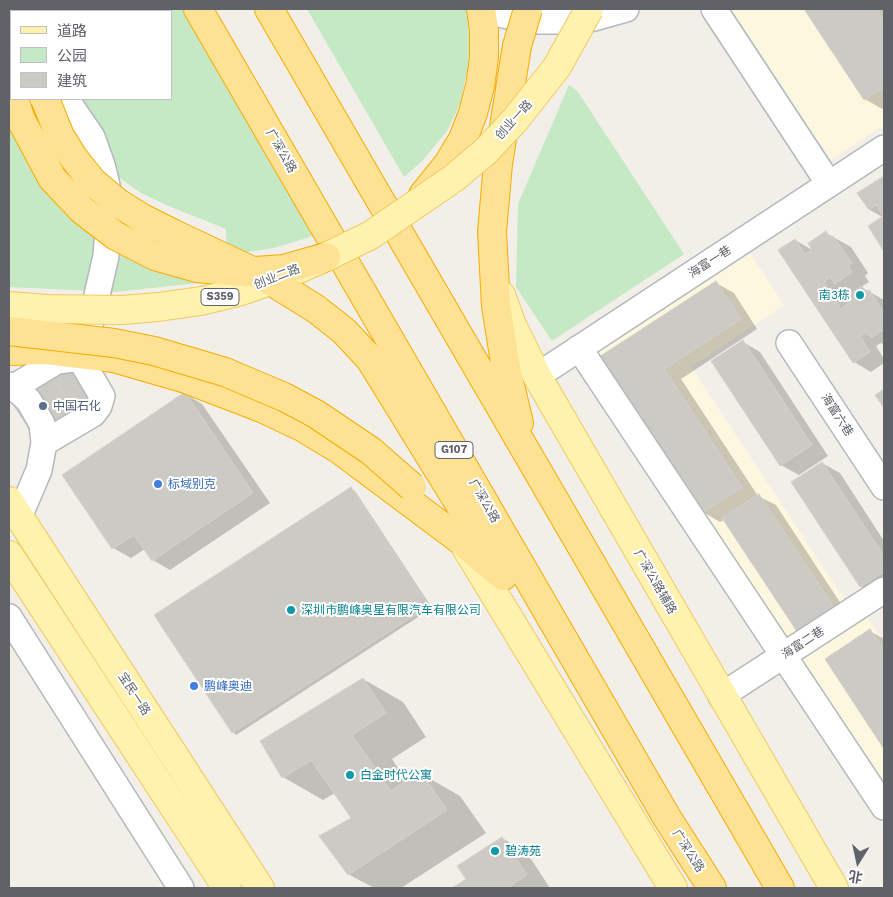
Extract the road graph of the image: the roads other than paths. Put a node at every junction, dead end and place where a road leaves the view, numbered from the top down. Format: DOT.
graph roads {
  1 [pos="198,9"];
  2 [pos="269,9"];
  3 [pos="481,9"];
  4 [pos="487,9"];
  5 [pos="514,9"];
  6 [pos="528,9"];
  7 [pos="589,9"];
  8 [pos="626,9"];
  9 [pos="714,9"];
  10 [pos="518,46"];
  11 [pos="14,100"];
  12 [pos="45,100"];
  13 [pos="67,100"];
  14 [pos="884,148"];
  15 [pos="829,184"];
  16 [pos="413,208"];
  17 [pos="326,257"];
  18 [pos="493,267"];
  19 [pos="9,306"];
  20 [pos="9,331"];
  21 [pos="789,343"];
  22 [pos="579,348"];
  23 [pos="9,351"];
  24 [pos="83,358"];
  25 [pos="537,376"];
  26 [pos="12,386"];
  27 [pos="44,442"];
  28 [pos="532,464"];
  29 [pos="884,487"];
  30 [pos="14,509"];
  31 [pos="463,542"];
  32 [pos="9,555"];
  33 [pos="503,576"];
  34 [pos="884,590"];
  35 [pos="9,617"];
  36 [pos="784,656"];
  37 [pos="721,696"];
  38 [pos="632,757"];
  39 [pos="884,807"];
  40 [pos="754,846"];
  41 [pos="181,888"];
  42 [pos="227,888"];
  43 [pos="260,888"];
  44 [pos="673,888"];
  45 [pos="712,888"];
  46 [pos="780,888"];
  47 [pos="798,888"];
  48 [pos="834,888"];
  1 -- 38 [label="highway, 广深公路 / G107"];
  2 -- 28 [label="highway"];
  3 -- 16 [label="highway, bridge"];
  4 -- 8 [label="street"];
  5 -- 10 [label="highway"];
  6 -- 10 [label="highway, bridge"];
  7 -- 16 [label="main road, 创业一路, bridge"];
  9 -- 15 [label="street"];
  10 -- 18 [label="highway, bridge"];
  11 -- 17 [label="highway, bridge"];
  12 -- 33 [label="highway, bridge"];
  13 -- 24 [label="street"];
  14 -- 15 [label="street, 海富一巷"];
  15 -- 22 [label="street, 海富一巷"];
  16 -- 17 [label="main road, 创业二路 / S359, bridge"];
  17 -- 19 [label="main road, 创业二路 / S359, bridge"];
  18 -- 25 [label="main road, 广深公路辅路"];
  18 -- 28 [label="highway"];
  20 -- 31 [label="highway, bridge"];
  21 -- 29 [label="street, 海富六巷"];
  22 -- 25 [label="street, 海富一巷"];
  22 -- 36 [label="street"];
  23 -- 24 [label="highway"];
  24 -- 26 [label="street"];
  24 -- 27 [label="street"];
  24 -- 31 [label="highway"];
  25 -- 37 [label="main road, 广深公路辅路"];
  26 -- 27 [label="street"];
  27 -- 30 [label="street"];
  28 -- 40 [label="highway"];
  30 -- 43 [label="main road, 宝民一路"];
  31 -- 33 [label="highway"];
  31 -- 44 [label="main road"];
  32 -- 42 [label="main road"];
  33 -- 38 [label="highway"];
  34 -- 36 [label="street, 海富二巷"];
  35 -- 41 [label="street"];
  36 -- 37 [label="street, 海富二巷"];
  36 -- 39 [label="street"];
  37 -- 48 [label="main road, 广深公路辅路"];
  38 -- 45 [label="highway, 广深公路 / G107"];
  40 -- 46 [label="highway"];
  40 -- 47 [label="highway"];
}
